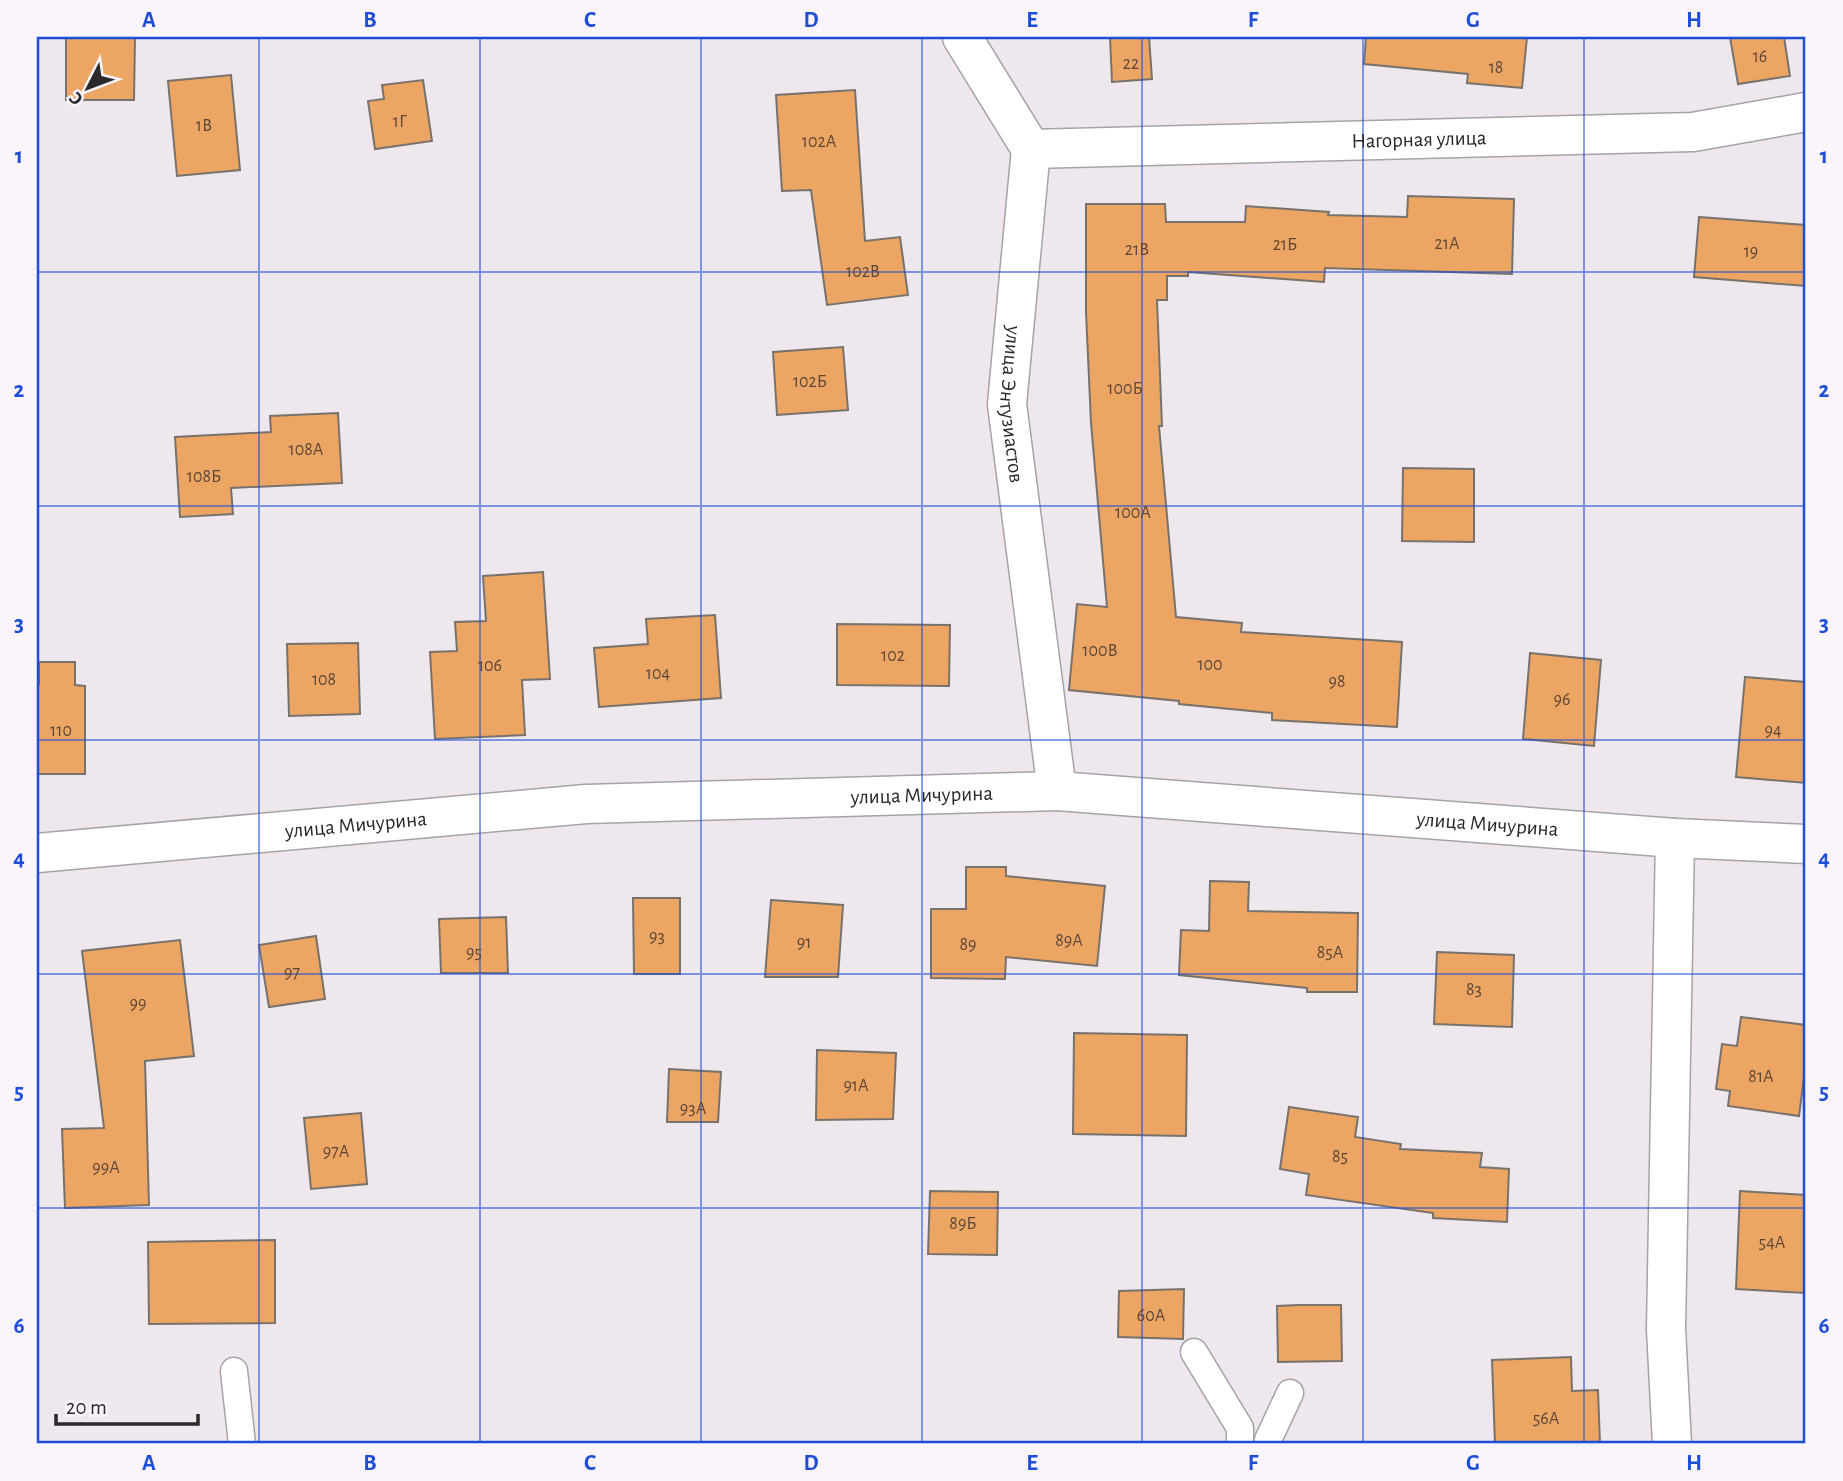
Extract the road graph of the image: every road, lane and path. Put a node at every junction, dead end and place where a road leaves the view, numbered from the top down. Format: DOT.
graph roads {
  1 [pos="962,37"];
  2 [pos="1806,112"];
  3 [pos="1031,149"];
  4 [pos="1057,791"];
  5 [pos="1675,838"];
  6 [pos="1806,844"];
  7 [pos="37,853"];
  8 [pos="1194,1352"];
  9 [pos="234,1371"];
  10 [pos="1290,1393"];
  11 [pos="242,1444"];
  12 [pos="1240,1444"];
  13 [pos="1268,1444"];
  14 [pos="1672,1444"];
  1 -- 3 [label="street"];
  2 -- 3 [label="street, Нагорная улица"];
  3 -- 4 [label="street, улица Энтузиастов"];
  4 -- 5 [label="street, улица Мичурина"];
  4 -- 7 [label="street, улица Мичурина"];
  5 -- 6 [label="street, улица Мичурина"];
  5 -- 14 [label="street"];
  8 -- 12 [label="lane"];
  9 -- 11 [label="lane"];
  10 -- 13 [label="lane"];
}
